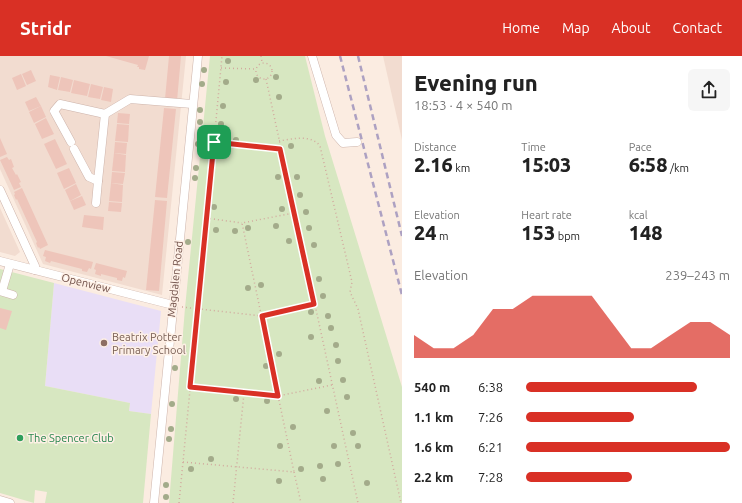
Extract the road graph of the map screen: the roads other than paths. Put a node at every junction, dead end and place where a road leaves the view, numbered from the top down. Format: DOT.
graph roads {
  1 [pos="198,56"];
  2 [pos="312,56"];
  3 [pos="192,104"];
  4 [pos="105,114"];
  5 [pos="357,142"];
  6 [pos="98,181"];
  7 [pos="0,190"];
  8 [pos="96,203"];
  9 [pos="0,261"];
  10 [pos="10,264"];
  11 [pos="34,270"];
  12 [pos="1,291"];
  13 [pos="14,294"];
  14 [pos="173,305"];
  15 [pos="0,500"];
  16 [pos="10,503"];
  17 [pos="154,503"];
  1 -- 3 [label="street, Magdalen Road"];
  2 -- 5 [label="street"];
  3 -- 4 [label="street"];
  3 -- 14 [label="street, Magdalen Road"];
  4 -- 6 [label="street"];
  4 -- 6 [label="street"];
  6 -- 8 [label="street"];
  7 -- 11 [label="street"];
  9 -- 10 [label="street, Openview"];
  10 -- 11 [label="street, Openview"];
  10 -- 12 [label="street"];
  11 -- 14 [label="street, Openview"];
  12 -- 13 [label="street"];
  14 -- 17 [label="street, Magdalen Road"];
  15 -- 16 [label="street"];
}
